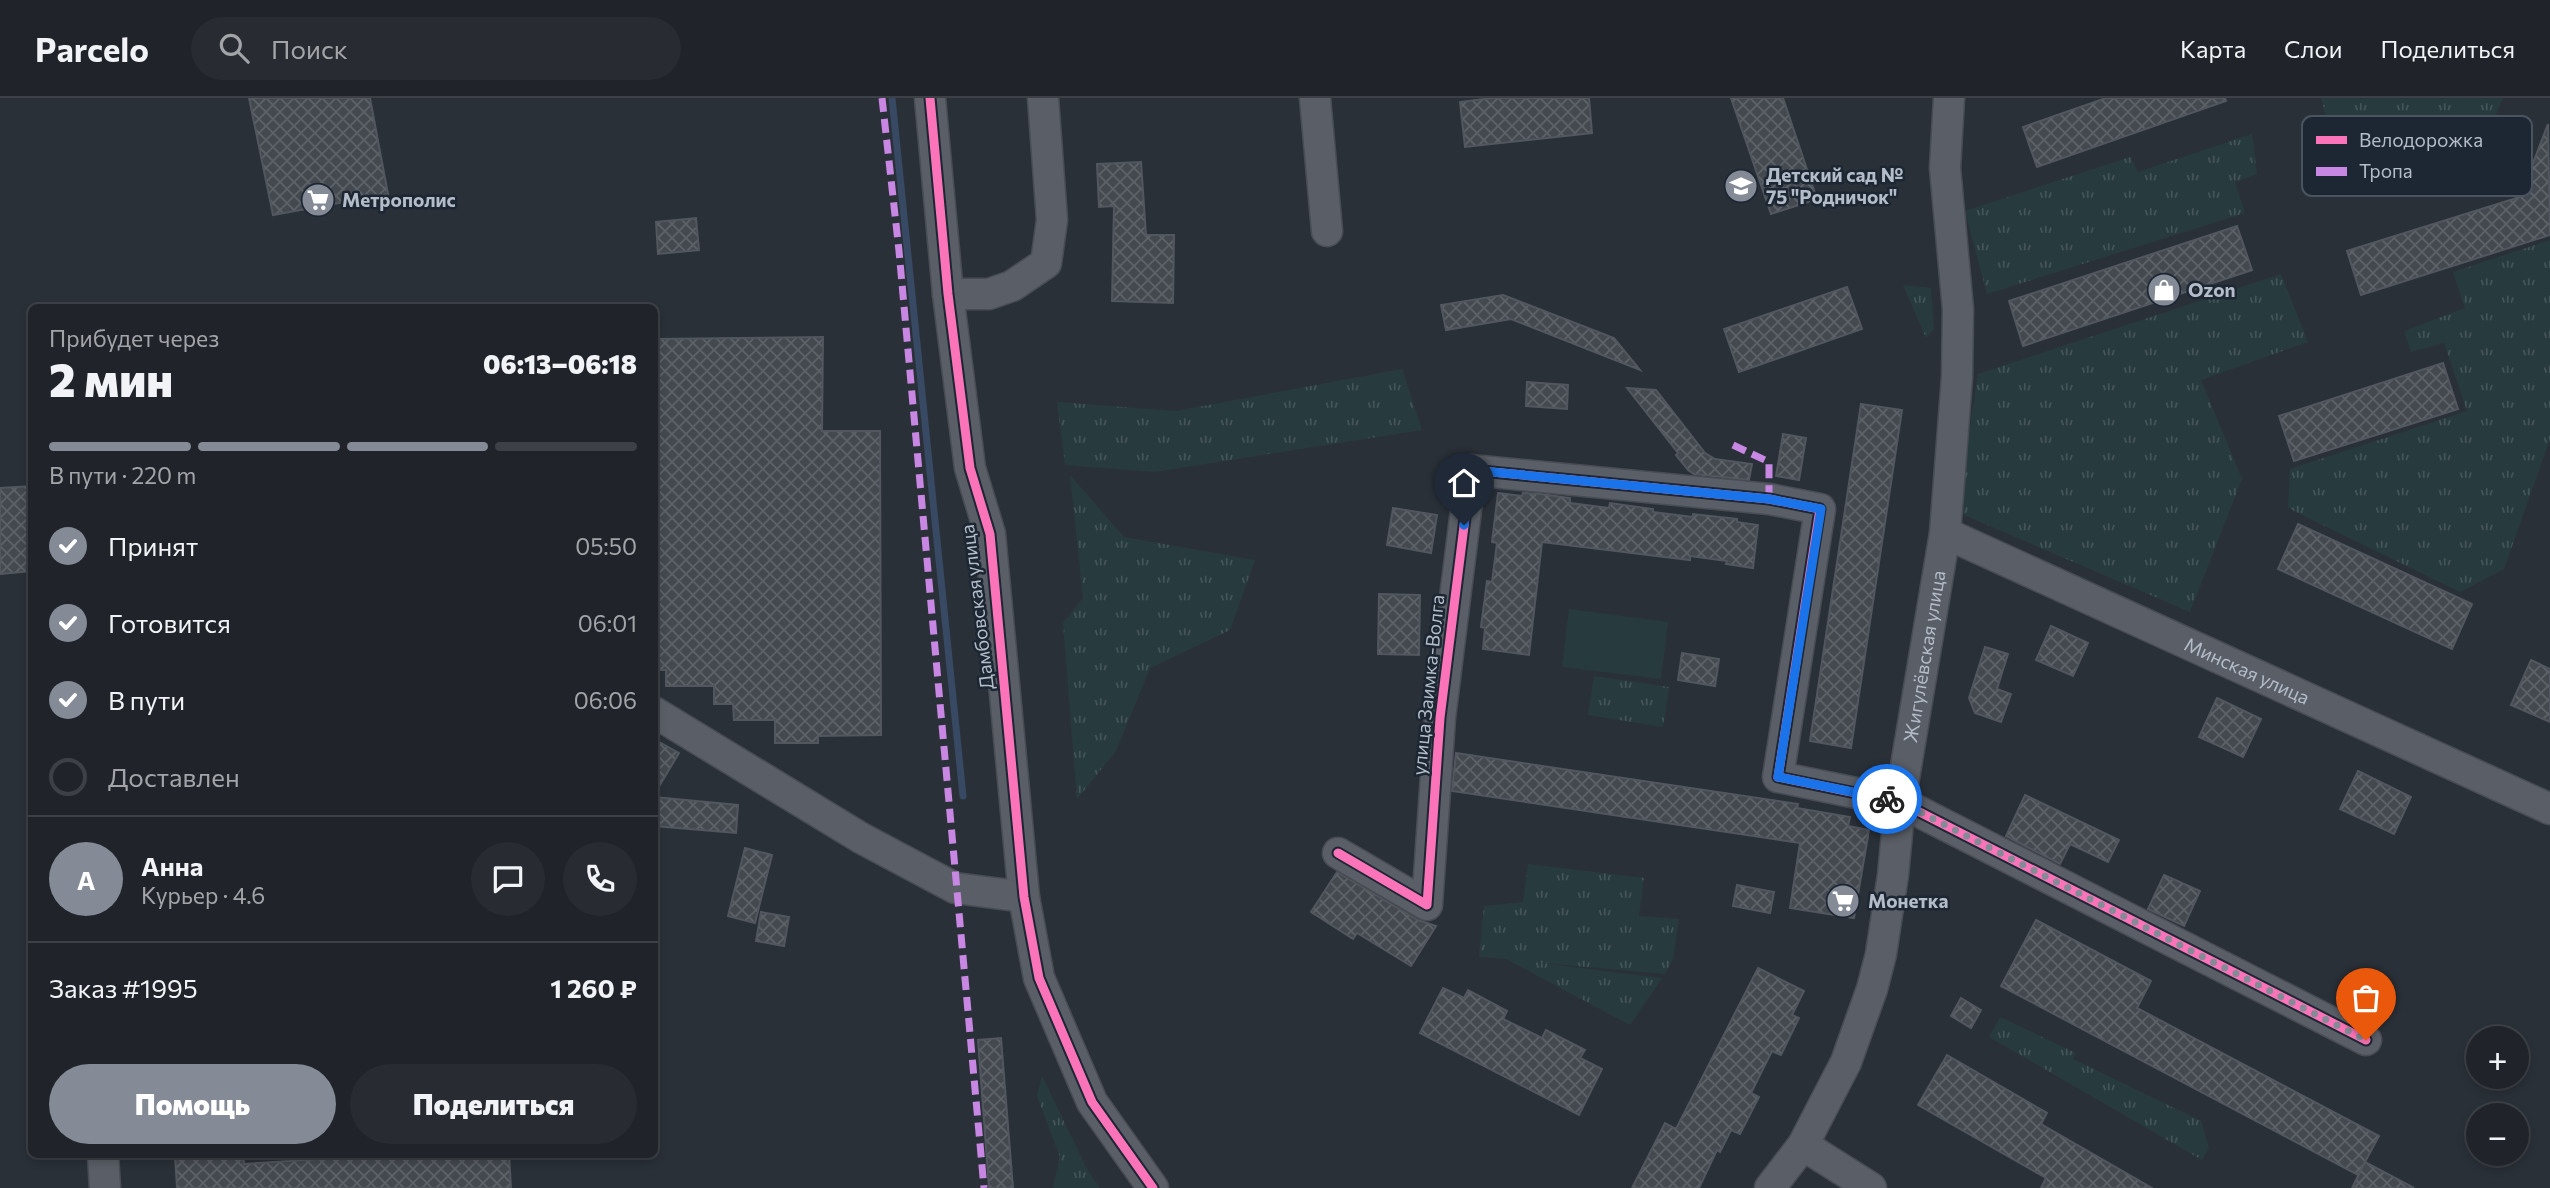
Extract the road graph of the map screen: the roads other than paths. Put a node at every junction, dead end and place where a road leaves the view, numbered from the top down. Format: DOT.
graph roads {
  1 [pos="930,98"];
  2 [pos="1043,98"];
  3 [pos="1315,98"];
  4 [pos="1949,98"];
  5 [pos="1327,231"];
  6 [pos="948,295"];
  7 [pos="1945,533"];
  8 [pos="658,714"];
  9 [pos="1900,802"];
  10 [pos="2550,809"];
  11 [pos="1338,853"];
  12 [pos="1024,897"];
  13 [pos="2366,1040"];
  14 [pos="1803,1145"];
  15 [pos="103,1158"];
  16 [pos="105,1188"];
  17 [pos="1153,1188"];
  18 [pos="1770,1188"];
  19 [pos="1871,1188"];
  1 -- 6 [label="street, Дамбовская улица"];
  2 -- 6 [label="street"];
  3 -- 5 [label="street"];
  4 -- 7 [label="street, Жигулёвская улица"];
  6 -- 12 [label="street, Дамбовская улица"];
  7 -- 9 [label="street, Жигулёвская улица"];
  7 -- 10 [label="street, Минская улица"];
  8 -- 12 [label="street"];
  9 -- 11 [label="street, улица Заимка-Волга"];
  9 -- 13 [label="street"];
  9 -- 14 [label="street, Жигулёвская улица"];
  12 -- 17 [label="street, Дамбовская улица"];
  14 -- 18 [label="street, Жигулёвская улица"];
  14 -- 19 [label="street"];
  15 -- 16 [label="street"];
}
